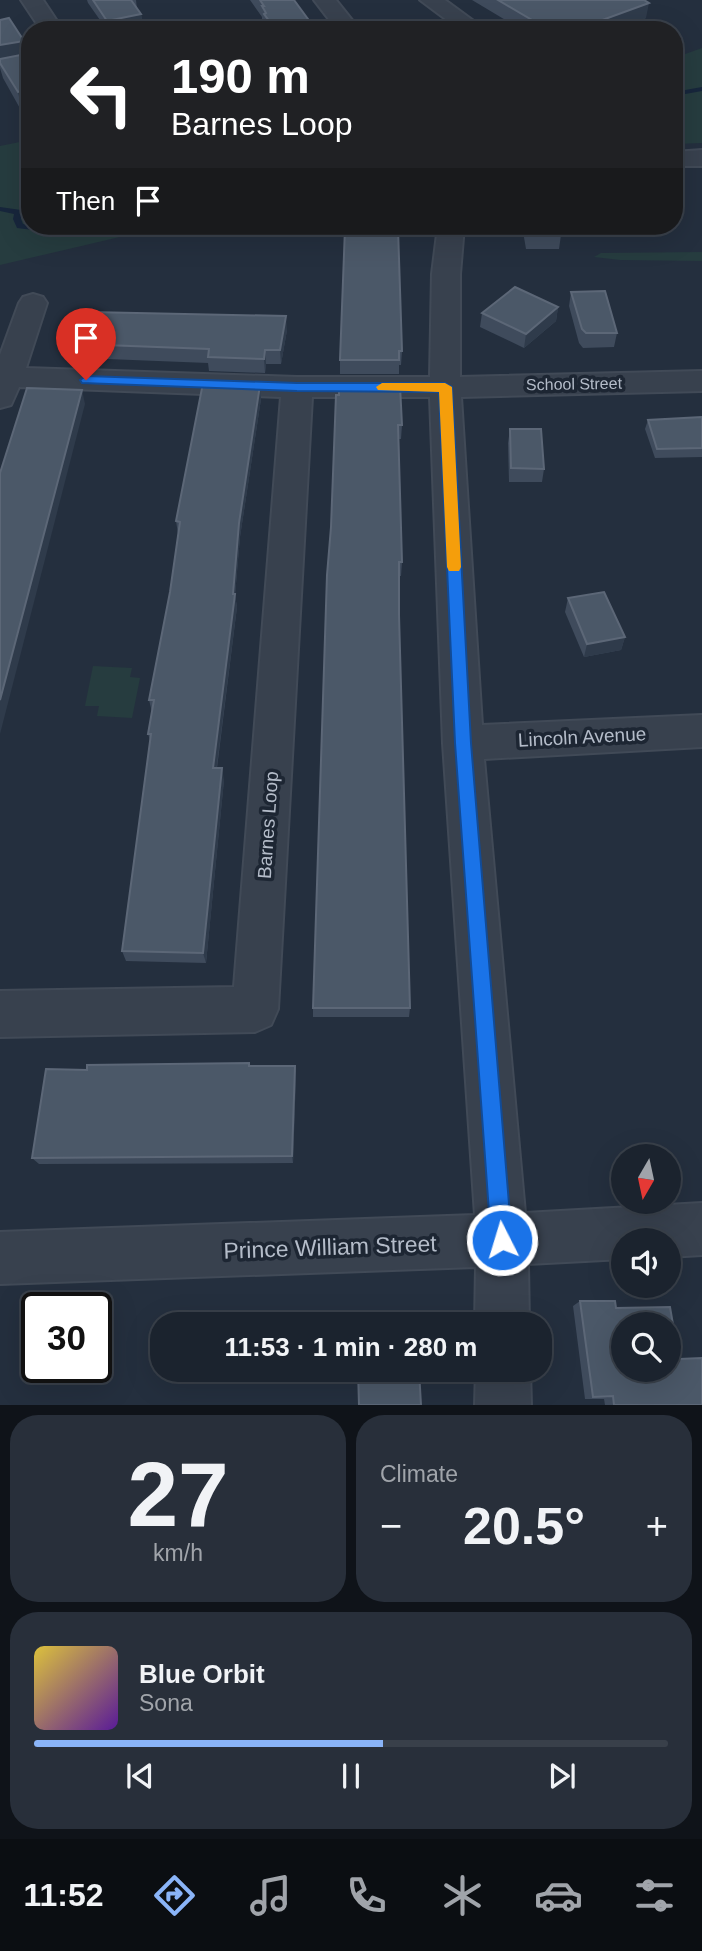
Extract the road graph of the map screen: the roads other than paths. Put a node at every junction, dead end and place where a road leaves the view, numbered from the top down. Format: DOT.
graph roads {
  1 [pos="32,0"];
  2 [pos="325,0"];
  3 [pos="431,0"];
  4 [pos="46,21"];
  5 [pos="342,21"];
  6 [pos="462,21"];
  7 [pos="702,158"];
  8 [pos="683,159"];
  9 [pos="450,235"];
  10 [pos="33,303"];
  11 [pos="702,381"];
  12 [pos="297,387"];
  13 [pos="445,387"];
  14 [pos="4,388"];
  15 [pos="702,731"];
  16 [pos="463,743"];
  17 [pos="0,1014"];
  18 [pos="702,1229"];
  19 [pos="502,1240"];
  20 [pos="0,1258"];
  21 [pos="502,1312"];
  22 [pos="503,1382"];
  23 [pos="503,1405"];
  1 -- 4 [label="street"];
  2 -- 5 [label="street"];
  3 -- 6 [label="street"];
  7 -- 8 [label="street"];
  9 -- 13 [label="street"];
  10 -- 14 [label="street"];
  11 -- 13 [label="street, School Street"];
  12 -- 13 [label="street"];
  12 -- 14 [label="street"];
  12 -- 17 [label="street, Barnes Loop"];
  13 -- 16 [label="street"];
  15 -- 16 [label="street, Lincoln Avenue"];
  16 -- 19 [label="street"];
  18 -- 19 [label="street, Prince William Street"];
  19 -- 20 [label="street, Prince William Street"];
  19 -- 21 [label="street"];
  22 -- 23 [label="street"];
}
